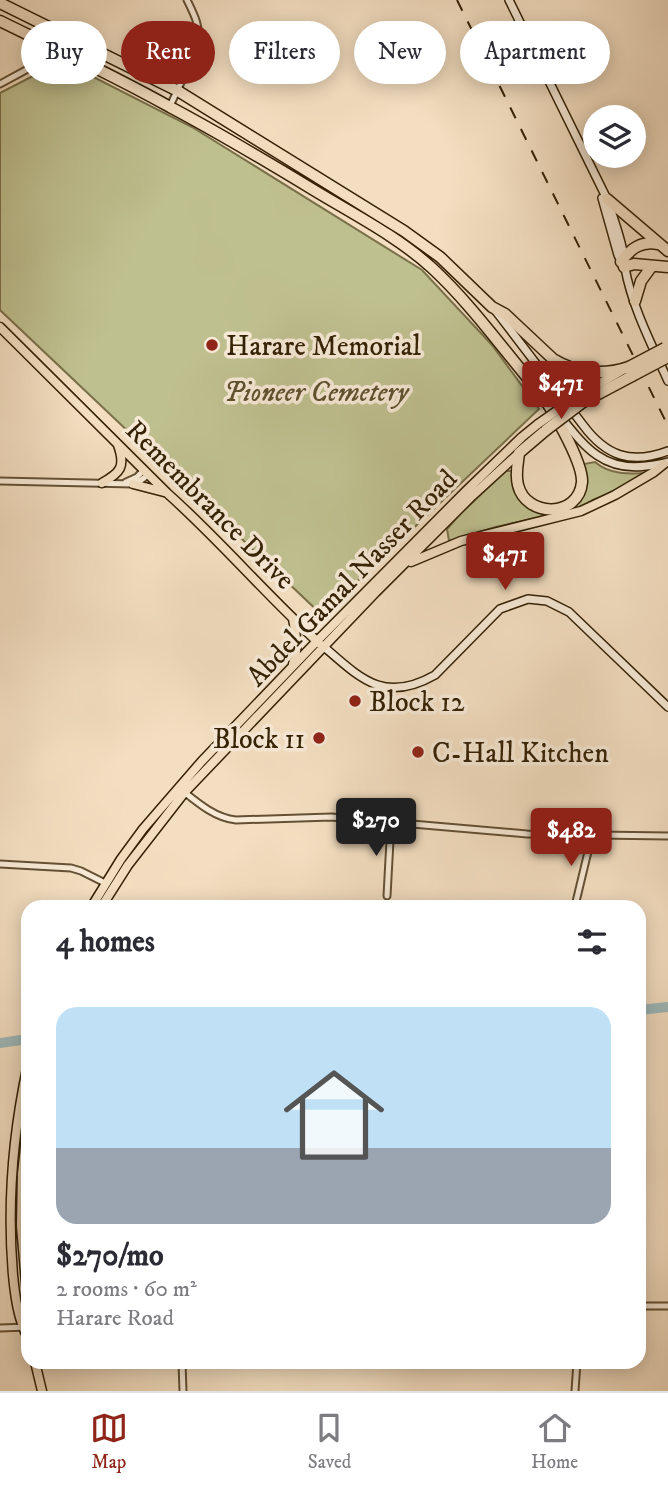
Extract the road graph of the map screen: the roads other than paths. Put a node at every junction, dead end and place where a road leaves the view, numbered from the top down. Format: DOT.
graph roads {
  1 [pos="187,0"];
  2 [pos="509,0"];
  3 [pos="0,3"];
  4 [pos="0,21"];
  5 [pos="37,21"];
  6 [pos="21,31"];
  7 [pos="107,56"];
  8 [pos="21,73"];
  9 [pos="107,74"];
  10 [pos="0,84"];
  11 [pos="178,91"];
  12 [pos="170,106"];
  13 [pos="600,185"];
  14 [pos="607,199"];
  15 [pos="664,248"];
  16 [pos="623,262"];
  17 [pos="652,266"];
  18 [pos="668,267"];
  19 [pos="635,301"];
  20 [pos="492,307"];
  21 [pos="0,327"];
  22 [pos="667,351"];
  23 [pos="629,370"];
  24 [pos="668,381"];
  25 [pos="541,394"];
  26 [pos="542,427"];
  27 [pos="117,442"];
  28 [pos="668,451"];
  29 [pos="519,453"];
  30 [pos="666,463"];
  31 [pos="146,472"];
  32 [pos="0,481"];
  33 [pos="102,483"];
  34 [pos="123,484"];
  35 [pos="133,484"];
  36 [pos="167,493"];
  37 [pos="404,565"];
  38 [pos="293,618"];
  39 [pos="320,643"];
  40 [pos="290,670"];
  41 [pos="668,707"];
  42 [pos="181,790"];
  43 [pos="391,822"];
  44 [pos="592,835"];
  45 [pos="668,836"];
  46 [pos="0,864"];
  47 [pos="109,886"];
  48 [pos="387,896"];
  49 [pos="97,900"];
  50 [pos="104,900"];
  51 [pos="576,900"];
  52 [pos="21,1103"];
  53 [pos="646,1306"];
  54 [pos="668,1306"];
  55 [pos="21,1311"];
  56 [pos="21,1327"];
  57 [pos="0,1328"];
  58 [pos="37,1369"];
  59 [pos="182,1369"];
  60 [pos="577,1369"];
  61 [pos="43,1391"];
  62 [pos="183,1391"];
  63 [pos="575,1391"];
  1 -- 11 [label="street"];
  2 -- 13 [label="main road"];
  3 -- 5 [label="highway"];
  4 -- 6 [label="highway"];
  7 -- 11 [label="highway"];
  8 -- 10 [label="street"];
  9 -- 12 [label="highway"];
  11 -- 12 [label="street"];
  11 -- 20 [label="highway"];
  12 -- 25 [label="highway"];
  13 -- 14 [label="main road"];
  13 -- 16 [label="main road"];
  14 -- 15 [label="highway"];
  14 -- 16 [label="main road"];
  15 -- 16 [label="highway"];
  16 -- 17 [label="highway"];
  16 -- 19 [label="main road"];
  17 -- 18 [label="highway"];
  17 -- 19 [label="highway"];
  19 -- 24 [label="main road"];
  20 -- 23 [label="highway"];
  20 -- 28 [label="main road"];
  21 -- 27 [label="main road, Remembrance Drive"];
  22 -- 23 [label="highway, Abdel Gamal Nasser Road, bridge"];
  23 -- 26 [label="highway, Abdel Gamal Nasser Road, bridge"];
  25 -- 29 [label="highway"];
  25 -- 30 [label="main road"];
  26 -- 29 [label="highway, Abdel Gamal Nasser Road"];
  26 -- 39 [label="main road, Abdel Gamal Nasser Road"];
  27 -- 31 [label="main road, Remembrance Drive"];
  27 -- 33 [label="main road"];
  29 -- 37 [label="main road, Abdel Gamal Nasser Road"];
  30 -- 37 [label="main road"];
  31 -- 34 [label="street"];
  31 -- 35 [label="street"];
  31 -- 36 [label="main road, Remembrance Drive"];
  32 -- 33 [label="street"];
  33 -- 34 [label="street"];
  34 -- 35 [label="street"];
  35 -- 36 [label="main road"];
  36 -- 38 [label="main road, Remembrance Drive"];
  37 -- 39 [label="main road, Abdel Gamal Nasser Road"];
  38 -- 39 [label="main road, Remembrance Drive"];
  38 -- 40 [label="main road"];
  39 -- 40 [label="main road, Abdel Gamal Nasser Road"];
  39 -- 41 [label="main road, Remembrance Drive"];
  39 -- 42 [label="main road, Abdel Gamal Nasser Road"];
  40 -- 42 [label="main road, Abdel Gamal Nasser Road"];
  42 -- 43 [label="street"];
  42 -- 47 [label="main road, Abdel Gamal Nasser Road"];
  43 -- 44 [label="street"];
  43 -- 48 [label="street"];
  44 -- 45 [label="street"];
  44 -- 51 [label="street"];
  46 -- 47 [label="street"];
  47 -- 49 [label="main road"];
  47 -- 50 [label="main road"];
  52 -- 55 [label="main road"];
  53 -- 54 [label="street"];
  56 -- 57 [label="street"];
  58 -- 61 [label="main road"];
  59 -- 62 [label="street"];
  60 -- 63 [label="street"];
}
